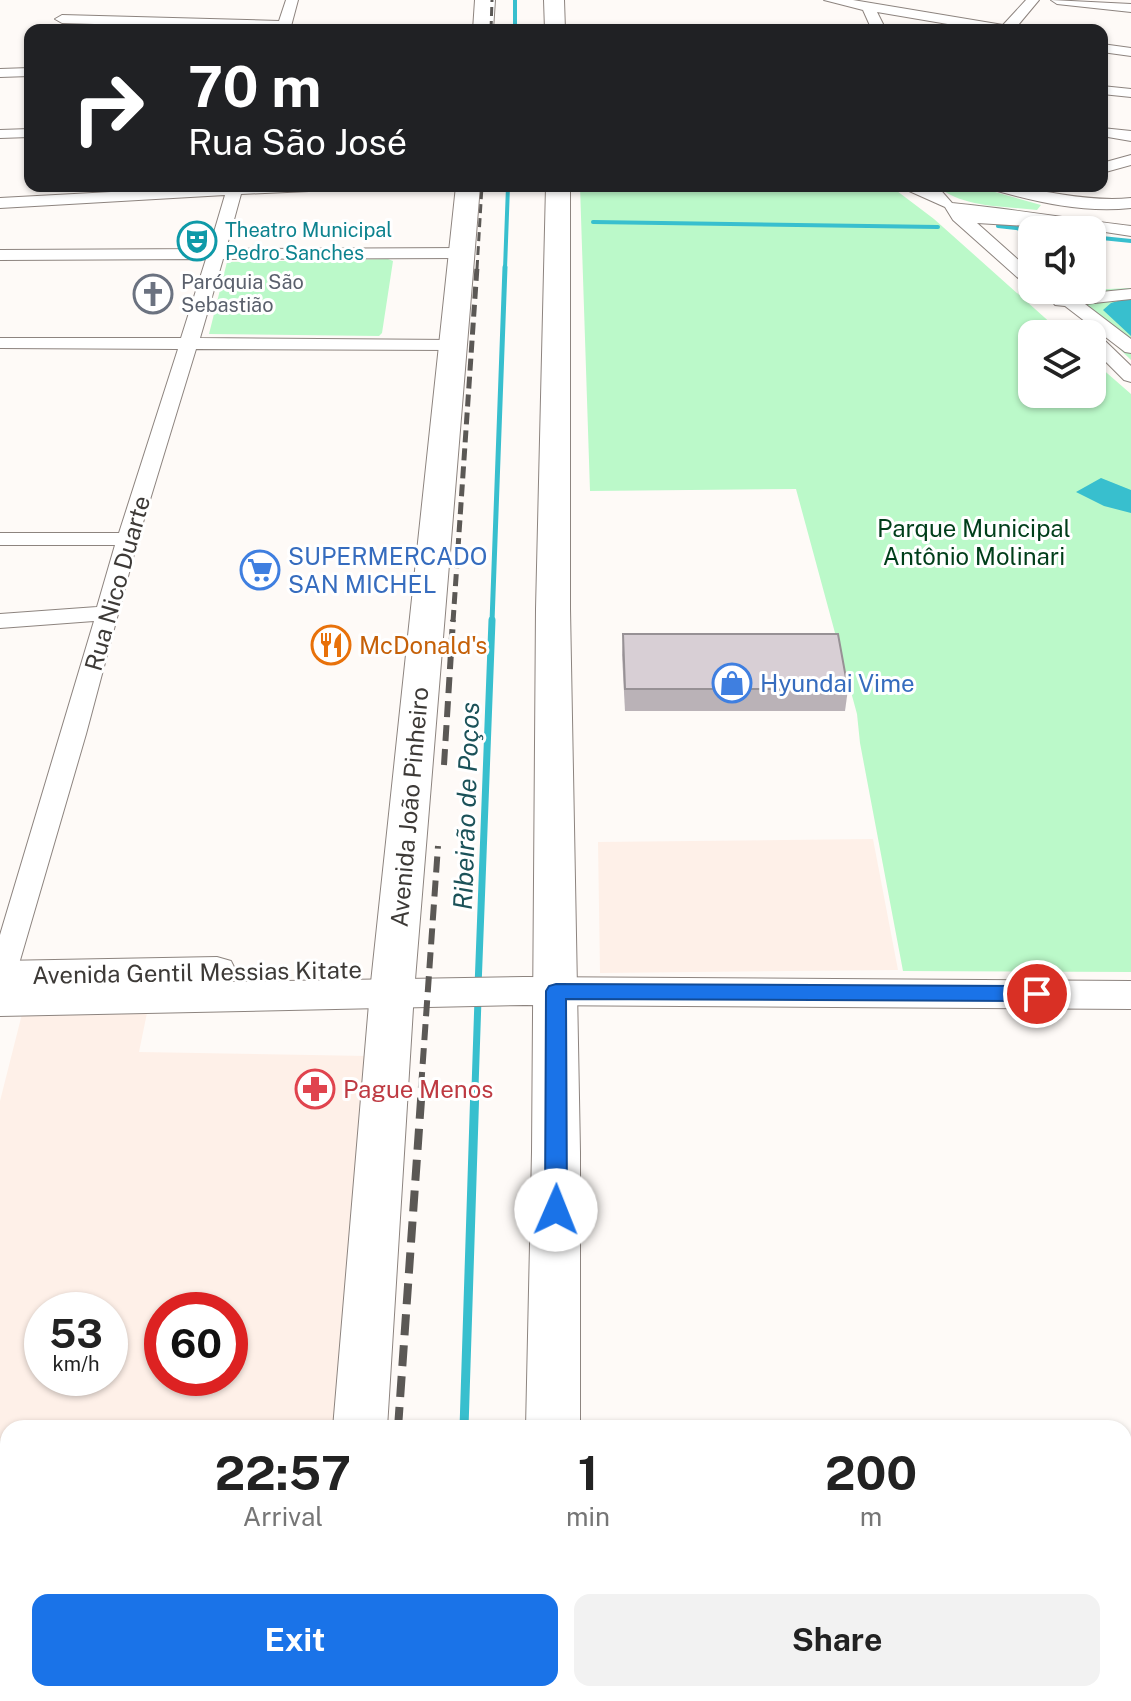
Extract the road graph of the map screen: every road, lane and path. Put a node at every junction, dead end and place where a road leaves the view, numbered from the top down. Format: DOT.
graph roads {
  1 [pos="60,0"];
  2 [pos="292,0"];
  3 [pos="485,0"];
  4 [pos="554,0"];
  5 [pos="830,0"];
  6 [pos="1033,0"];
  7 [pos="1057,0"];
  8 [pos="1087,0"];
  9 [pos="1131,6"];
  10 [pos="869,8"];
  11 [pos="208,24"];
  12 [pos="285,24"];
  13 [pos="483,24"];
  14 [pos="555,24"];
  15 [pos="876,24"];
  16 [pos="974,24"];
  17 [pos="1011,24"];
  18 [pos="1108,49"];
  19 [pos="1131,52"];
  20 [pos="24,72"];
  21 [pos="0,73"];
  22 [pos="1108,91"];
  23 [pos="1131,93"];
  24 [pos="24,133"];
  25 [pos="1108,133"];
  26 [pos="0,134"];
  27 [pos="1131,136"];
  28 [pos="1131,160"];
  29 [pos="1108,166"];
  30 [pos="172,192"];
  31 [pos="234,192"];
  32 [pos="467,192"];
  33 [pos="558,192"];
  34 [pos="918,192"];
  35 [pos="934,192"];
  36 [pos="1018,192"];
  37 [pos="0,203"];
  38 [pos="1131,203"];
  39 [pos="952,209"];
  40 [pos="1131,231"];
  41 [pos="462,253"];
  42 [pos="217,254"];
  43 [pos="0,255"];
  44 [pos="1018,268"];
  45 [pos="1131,282"];
  46 [pos="1106,283"];
  47 [pos="1131,294"];
  48 [pos="1106,295"];
  49 [pos="1061,304"];
  50 [pos="1065,304"];
  51 [pos="1075,320"];
  52 [pos="0,343"];
  53 [pos="189,345"];
  54 [pos="452,345"];
  55 [pos="1131,348"];
  56 [pos="1106,352"];
  57 [pos="1131,376"];
  58 [pos="0,539"];
  59 [pos="127,539"];
  60 [pos="107,613"];
  61 [pos="0,621"];
  62 [pos="0,983"];
  63 [pos="406,984"];
  64 [pos="540,991"];
  65 [pos="1131,995"];
  66 [pos="361,1420"];
  67 [pos="553,1420"];
  1 -- 11 [label="street"];
  2 -- 12 [label="street"];
  3 -- 13 [label="main road"];
  4 -- 14 [label="main road"];
  5 -- 10 [label="street"];
  6 -- 17 [label="street"];
  7 -- 9 [label="street"];
  8 -- 9 [label="street"];
  10 -- 15 [label="street"];
  10 -- 16 [label="street"];
  18 -- 19 [label="street"];
  20 -- 21 [label="street"];
  22 -- 23 [label="street"];
  24 -- 26 [label="street"];
  25 -- 27 [label="street"];
  28 -- 29 [label="street"];
  30 -- 37 [label="street"];
  31 -- 42 [label="street, Rua Nico Duarte"];
  32 -- 41 [label="main road, Avenida João Pinheiro"];
  33 -- 64 [label="main road"];
  34 -- 39 [label="street"];
  35 -- 39 [label="street"];
  36 -- 38 [label="street"];
  39 -- 40 [label="street"];
  39 -- 44 [label="street"];
  41 -- 42 [label="street"];
  41 -- 54 [label="main road, Avenida João Pinheiro"];
  42 -- 43 [label="street"];
  42 -- 53 [label="street, Rua Nico Duarte"];
  45 -- 46 [label="street"];
  47 -- 48 [label="street"];
  49 -- 51 [label="street"];
  50 -- 55 [label="street"];
  52 -- 53 [label="street"];
  53 -- 54 [label="street"];
  53 -- 59 [label="street, Rua Nico Duarte"];
  54 -- 63 [label="main road, Avenida João Pinheiro"];
  56 -- 57 [label="street"];
  58 -- 59 [label="street"];
  59 -- 60 [label="street, Rua Nico Duarte"];
  60 -- 61 [label="street"];
  60 -- 62 [label="street, Rua Nico Duarte"];
  62 -- 63 [label="street, Avenida Gentil Messias Kitate"];
  63 -- 64 [label="street, Avenida Gentil Messias Kitate"];
  63 -- 66 [label="main road, Avenida João Pinheiro"];
  64 -- 65 [label="street, Avenida Gentil Messias Kitate"];
  64 -- 67 [label="main road"];
}
